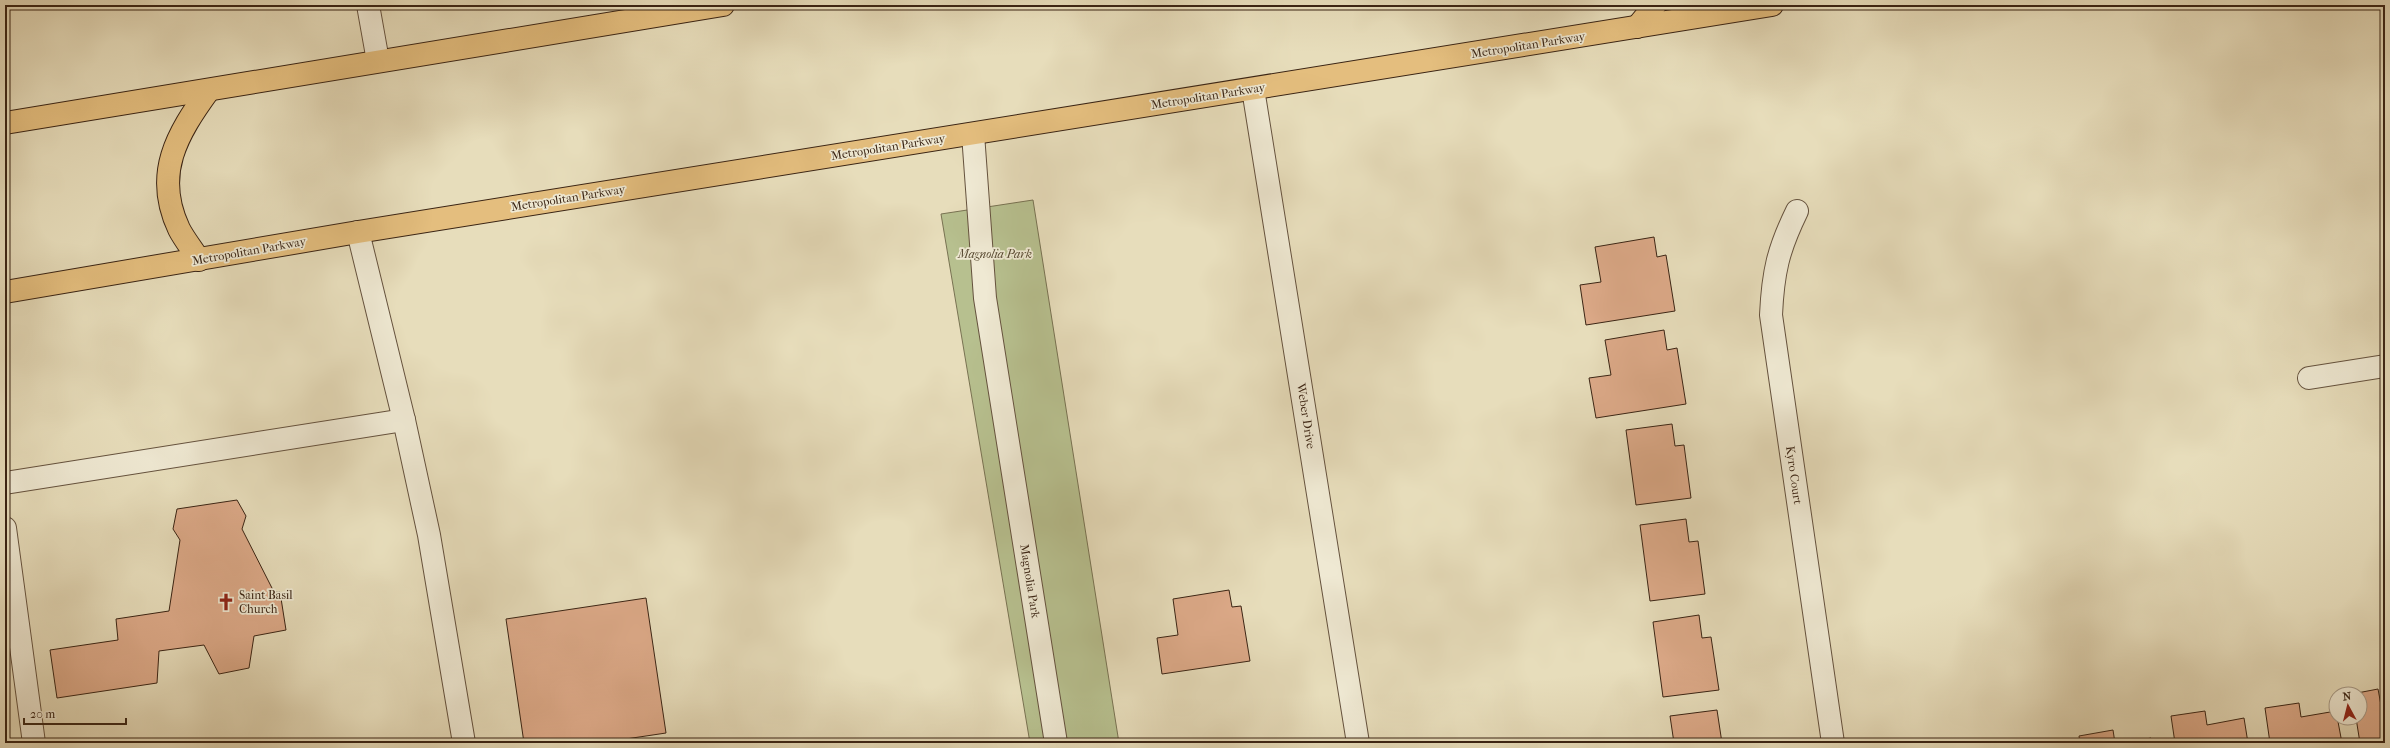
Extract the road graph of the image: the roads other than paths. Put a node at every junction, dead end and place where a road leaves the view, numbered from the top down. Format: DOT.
graph roads {
  1 [pos="368,5"];
  2 [pos="722,5"];
  3 [pos="1655,5"];
  4 [pos="1772,5"];
  5 [pos="1637,27"];
  6 [pos="378,62"];
  7 [pos="1253,89"];
  8 [pos="209,90"];
  9 [pos="5,123"];
  10 [pos="973,134"];
  11 [pos="1797,211"];
  12 [pos="358,232"];
  13 [pos="199,260"];
  14 [pos="5,292"];
  15 [pos="2385,366"];
  16 [pos="2309,378"];
  17 [pos="404,420"];
  18 [pos="5,483"];
  19 [pos="5,528"];
  20 [pos="34,743"];
  21 [pos="464,743"];
  22 [pos="1056,743"];
  23 [pos="1358,743"];
  24 [pos="1832,743"];
  1 -- 6 [label="street"];
  2 -- 6 [label="main road"];
  3 -- 5 [label="main road"];
  4 -- 5 [label="main road, Metropolitan Parkway"];
  5 -- 7 [label="main road, Metropolitan Parkway"];
  6 -- 8 [label="main road"];
  7 -- 10 [label="main road, Metropolitan Parkway"];
  7 -- 23 [label="street, Weber Drive"];
  8 -- 9 [label="main road"];
  8 -- 13 [label="main road"];
  10 -- 12 [label="main road, Metropolitan Parkway"];
  10 -- 22 [label="street, Magnolia Park"];
  11 -- 24 [label="street, Kyro Court"];
  12 -- 13 [label="main road, Metropolitan Parkway"];
  12 -- 17 [label="street"];
  13 -- 14 [label="main road, Metropolitan Parkway"];
  15 -- 16 [label="street"];
  17 -- 18 [label="street"];
  17 -- 21 [label="street"];
  19 -- 20 [label="street"];
}
